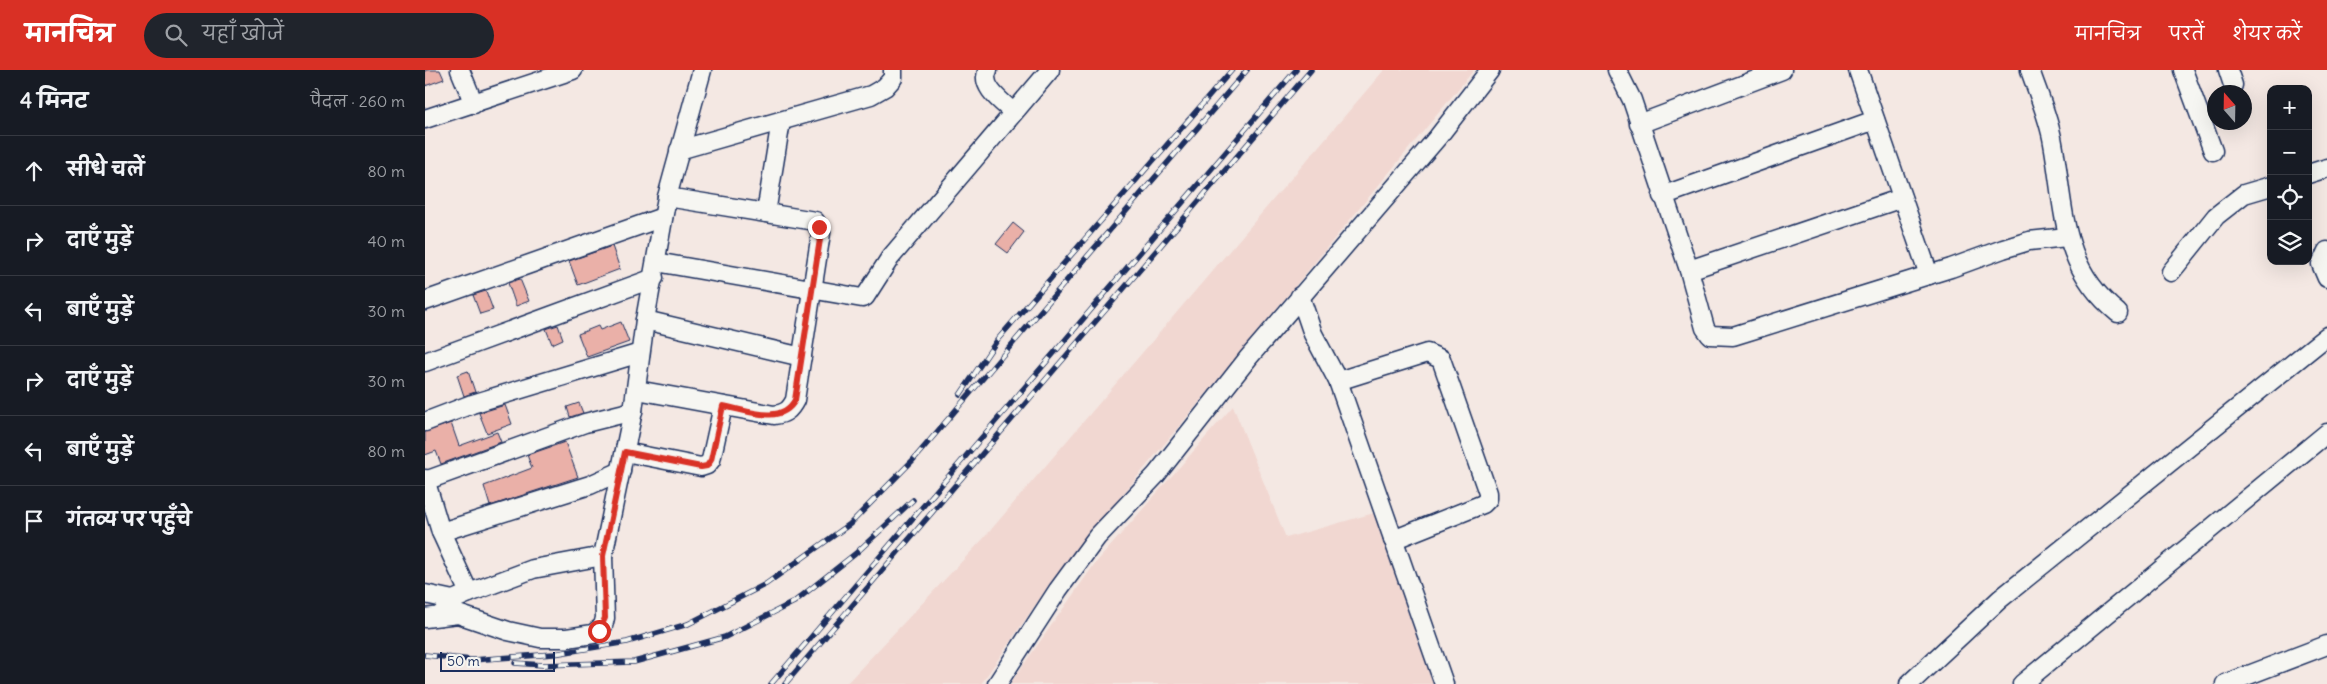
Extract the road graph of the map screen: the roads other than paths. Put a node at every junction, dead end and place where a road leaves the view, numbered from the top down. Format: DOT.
graph roads {
  1 [pos="460,70"];
  2 [pos="573,70"];
  3 [pos="702,70"];
  4 [pos="893,70"];
  5 [pos="988,70"];
  6 [pos="1051,70"];
  7 [pos="1490,70"];
  8 [pos="1617,70"];
  9 [pos="1783,70"];
  10 [pos="1858,70"];
  11 [pos="2030,70"];
  12 [pos="2183,70"];
  13 [pos="474,104"];
  14 [pos="1013,112"];
  15 [pos="425,119"];
  16 [pos="1875,120"];
  17 [pos="781,121"];
  18 [pos="1639,124"];
  19 [pos="679,150"];
  20 [pos="2213,151"];
  21 [pos="2327,168"];
  22 [pos="2312,173"];
  23 [pos="2267,187"];
  24 [pos="1662,196"];
  25 [pos="667,197"];
  26 [pos="1902,198"];
  27 [pos="766,213"];
  28 [pos="663,217"];
  29 [pos="2067,237"];
  30 [pos="2327,251"];
  31 [pos="655,270"];
  32 [pos="1689,270"];
  33 [pos="2171,272"];
  34 [pos="1929,275"];
  35 [pos="2327,278"];
  36 [pos="813,290"];
  37 [pos="1300,296"];
  38 [pos="425,301"];
  39 [pos="2118,313"];
  40 [pos="645,320"];
  41 [pos="2327,336"];
  42 [pos="640,354"];
  43 [pos="802,356"];
  44 [pos="425,362"];
  45 [pos="1338,381"];
  46 [pos="637,390"];
  47 [pos="723,406"];
  48 [pos="633,411"];
  49 [pos="425,422"];
  50 [pos="2327,433"];
  51 [pos="625,452"];
  52 [pos="621,470"];
  53 [pos="425,480"];
  54 [pos="441,532"];
  55 [pos="1393,540"];
  56 [pos="603,556"];
  57 [pos="469,593"];
  58 [pos="425,594"];
  59 [pos="453,600"];
  60 [pos="433,617"];
  61 [pos="2327,644"];
  62 [pos="997,684"];
  63 [pos="1444,684"];
  64 [pos="1909,684"];
  65 [pos="2022,684"];
  66 [pos="2225,684"];
  1 -- 13 [label="street"];
  2 -- 13 [label="street"];
  3 -- 19 [label="street"];
  4 -- 17 [label="street"];
  5 -- 14 [label="street"];
  6 -- 14 [label="street"];
  7 -- 37 [label="street"];
  8 -- 18 [label="street"];
  9 -- 18 [label="street"];
  10 -- 16 [label="street"];
  11 -- 29 [label="street"];
  12 -- 20 [label="street"];
  13 -- 15 [label="street"];
  14 -- 36 [label="street"];
  16 -- 24 [label="street"];
  16 -- 26 [label="street"];
  17 -- 19 [label="street"];
  17 -- 27 [label="street"];
  18 -- 24 [label="street"];
  19 -- 25 [label="street"];
  21 -- 22 [label="street"];
  23 -- 33 [label="street"];
  24 -- 32 [label="street"];
  25 -- 27 [label="street"];
  25 -- 28 [label="street"];
  26 -- 32 [label="street"];
  26 -- 34 [label="street"];
  27 -- 36 [label="street"];
  28 -- 31 [label="street"];
  28 -- 38 [label="street"];
  29 -- 34 [label="street"];
  29 -- 39 [label="street"];
  30 -- 35 [label="street"];
  31 -- 36 [label="street"];
  31 -- 40 [label="street"];
  31 -- 44 [label="street"];
  32 -- 34 [label="street"];
  36 -- 43 [label="street"];
  37 -- 45 [label="street"];
  37 -- 62 [label="street"];
  40 -- 42 [label="street"];
  40 -- 43 [label="street"];
  41 -- 64 [label="street"];
  42 -- 46 [label="street"];
  42 -- 49 [label="street"];
  43 -- 47 [label="street"];
  45 -- 55 [label="street"];
  45 -- 55 [label="street"];
  46 -- 47 [label="street"];
  46 -- 48 [label="street"];
  47 -- 51 [label="street"];
  48 -- 51 [label="street"];
  48 -- 53 [label="street"];
  50 -- 65 [label="street"];
  51 -- 52 [label="street"];
  52 -- 54 [label="street"];
  52 -- 56 [label="street"];
  53 -- 54 [label="street"];
  54 -- 57 [label="street"];
  55 -- 63 [label="street"];
  56 -- 57 [label="street"];
  56 -- 60 [label="street"];
  57 -- 59 [label="street"];
  58 -- 59 [label="street"];
  59 -- 60 [label="street"];
  61 -- 66 [label="street"];
}
